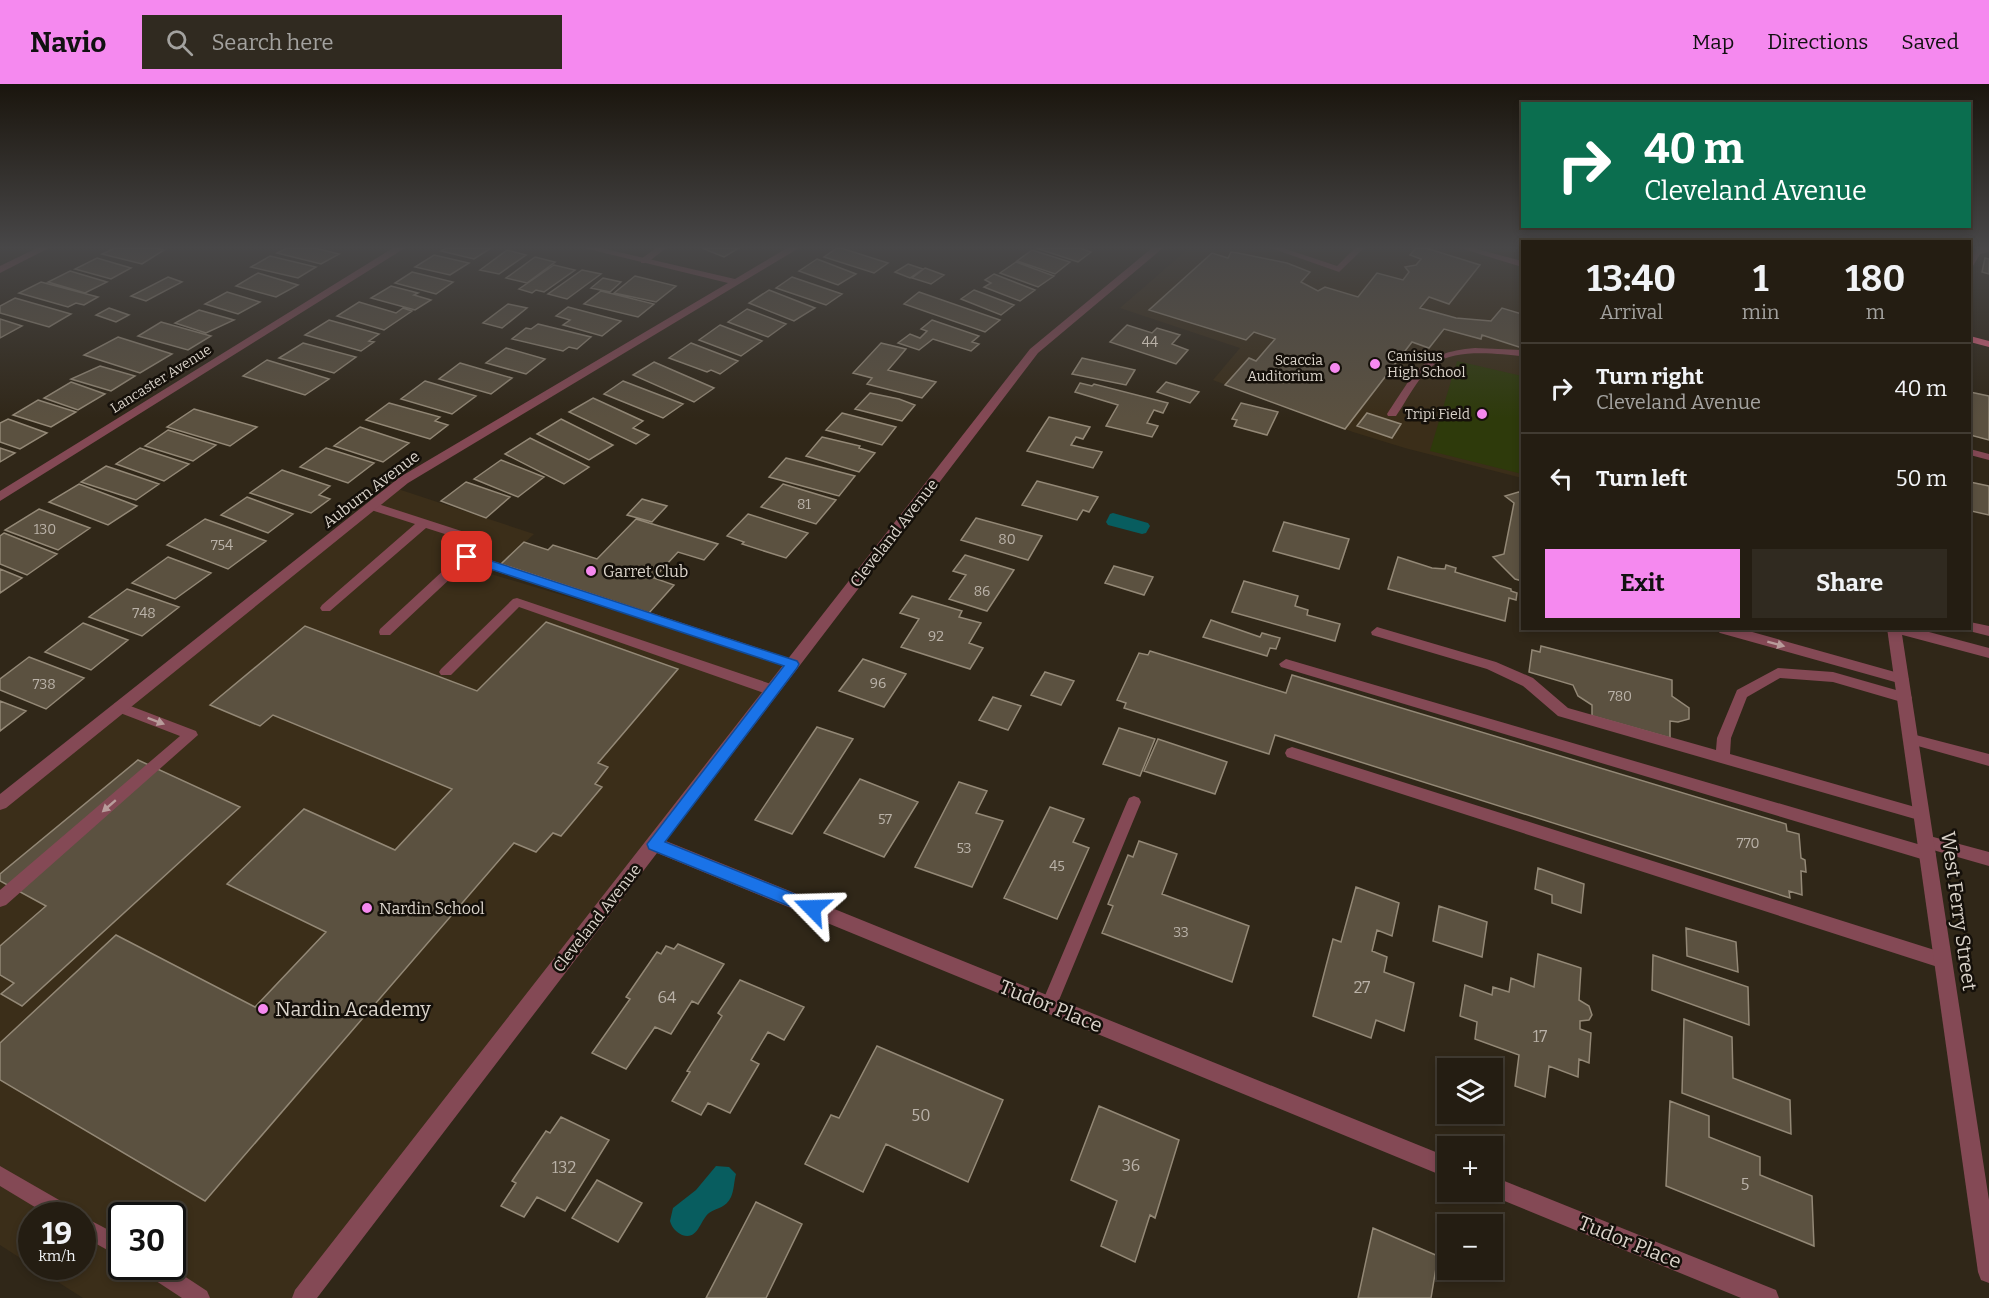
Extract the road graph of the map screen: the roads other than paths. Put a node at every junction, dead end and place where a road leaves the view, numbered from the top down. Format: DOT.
graph roads {
  1 [pos="309,305"];
  2 [pos="698,305"];
  3 [pos="1090,305"];
  4 [pos="1971,339"];
  5 [pos="1989,344"];
  6 [pos="1521,353"];
  7 [pos="1392,414"];
  8 [pos="1971,452"];
  9 [pos="1989,458"];
  10 [pos="0,497"];
  11 [pos="372,506"];
  12 [pos="424,523"];
  13 [pos="467,557"];
  14 [pos="326,608"];
  15 [pos="1971,627"];
  16 [pos="1727,630"];
  17 [pos="1895,630"];
  18 [pos="1903,630"];
  19 [pos="1989,631"];
  20 [pos="385,632"];
  21 [pos="1377,632"];
  22 [pos="1989,653"];
  23 [pos="793,664"];
  24 [pos="1286,664"];
  25 [pos="446,672"];
  26 [pos="1902,678"];
  27 [pos="772,690"];
  28 [pos="1905,698"];
  29 [pos="120,707"];
  30 [pos="1912,739"];
  31 [pos="1292,753"];
  32 [pos="1723,758"];
  33 [pos="1989,760"];
  34 [pos="0,802"];
  35 [pos="1134,802"];
  36 [pos="1922,816"];
  37 [pos="654,844"];
  38 [pos="1927,847"];
  39 [pos="1989,859"];
  40 [pos="0,900"];
  41 [pos="1944,961"];
  42 [pos="1049,1005"];
  43 [pos="1437,1164"];
  44 [pos="0,1175"];
  45 [pos="1503,1190"];
  46 [pos="45,1202"];
  47 [pos="1989,1272"];
  48 [pos="172,1280"];
  49 [pos="200,1298"];
  50 [pos="303,1298"];
  51 [pos="1768,1298"];
  1 -- 10 [label="street, Lancaster Avenue"];
  2 -- 11 [label="street, Auburn Avenue"];
  3 -- 23 [label="street, Cleveland Avenue"];
  4 -- 5 [label="main road"];
  6 -- 7 [label="lane"];
  8 -- 9 [label="lane"];
  11 -- 12 [label="lane"];
  11 -- 29 [label="street, Auburn Avenue"];
  12 -- 13 [label="lane"];
  12 -- 14 [label="lane"];
  13 -- 20 [label="lane"];
  13 -- 23 [label="lane"];
  15 -- 19 [label="lane"];
  16 -- 26 [label="lane, one-way"];
  17 -- 26 [label="street, West Ferry Street"];
  18 -- 22 [label="lane"];
  21 -- 32 [label="lane"];
  23 -- 27 [label="street, Cleveland Avenue"];
  24 -- 38 [label="lane"];
  25 -- 27 [label="lane"];
  26 -- 28 [label="street, West Ferry Street"];
  27 -- 37 [label="street, Cleveland Avenue"];
  28 -- 30 [label="street, West Ferry Street"];
  28 -- 32 [label="lane"];
  29 -- 34 [label="street, Auburn Avenue"];
  29 -- 40 [label="lane, one-way"];
  30 -- 33 [label="lane"];
  30 -- 36 [label="street, West Ferry Street"];
  31 -- 41 [label="lane"];
  32 -- 36 [label="lane"];
  35 -- 42 [label="lane"];
  36 -- 38 [label="street, West Ferry Street"];
  37 -- 42 [label="street, Tudor Place"];
  37 -- 50 [label="street, Cleveland Avenue"];
  38 -- 39 [label="lane"];
  38 -- 41 [label="street, West Ferry Street"];
  41 -- 47 [label="street, West Ferry Street"];
  42 -- 43 [label="street, Tudor Place"];
  44 -- 46 [label="lane"];
  45 -- 51 [label="street, Tudor Place"];
  48 -- 49 [label="lane"];
}
